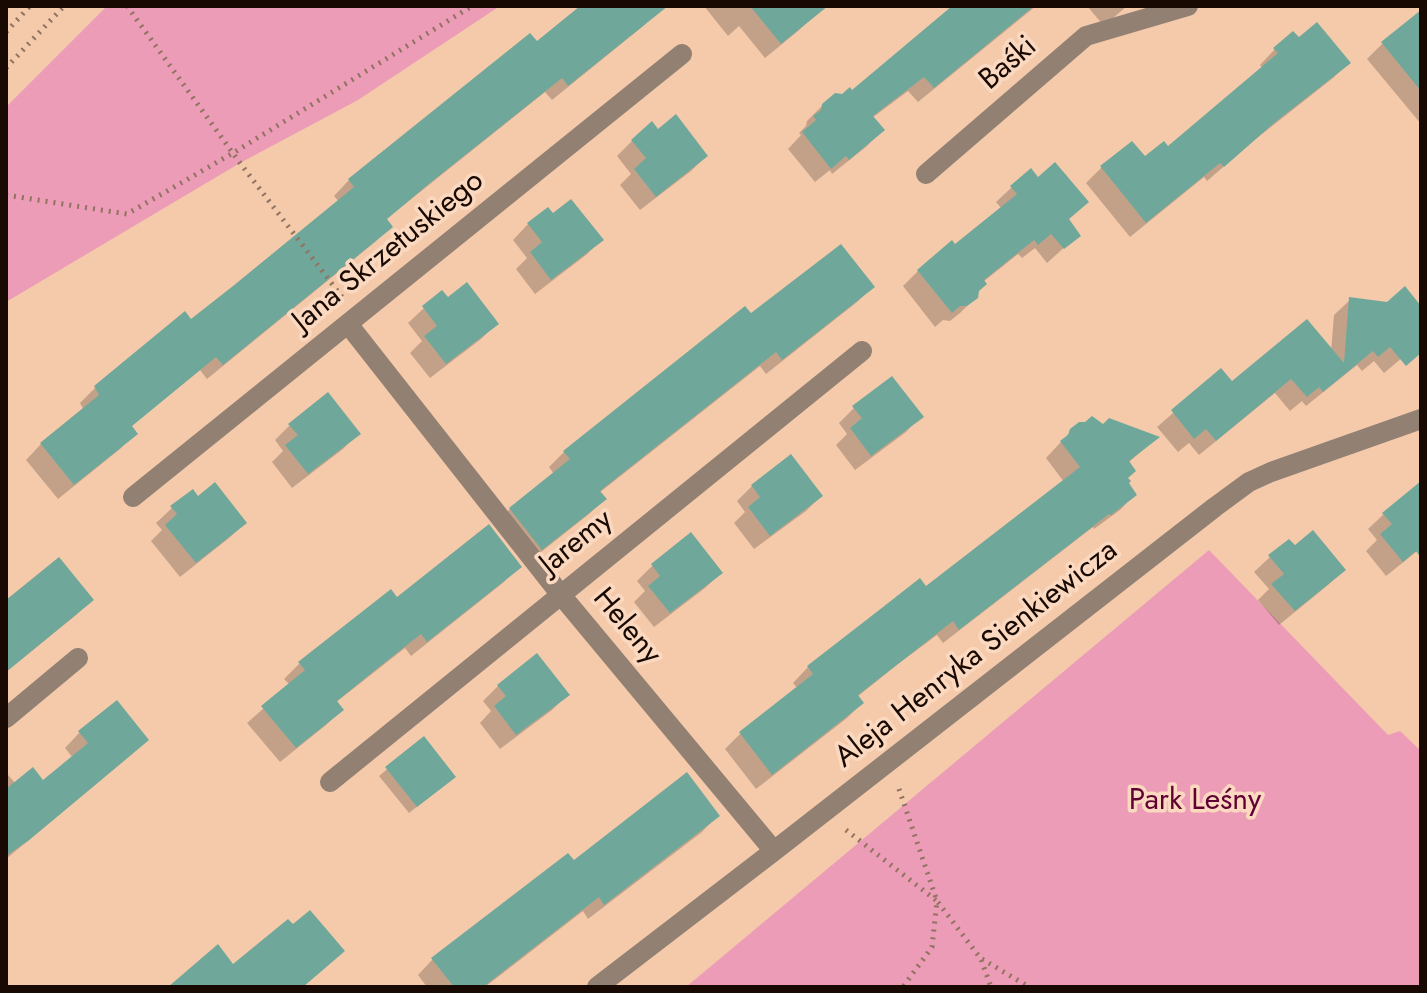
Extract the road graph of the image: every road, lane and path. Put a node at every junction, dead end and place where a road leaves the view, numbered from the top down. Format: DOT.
graph roads {
  1 [pos="30,6"];
  2 [pos="64,6"];
  3 [pos="127,6"];
  4 [pos="472,6"];
  5 [pos="1188,6"];
  6 [pos="6,32"];
  7 [pos="682,54"];
  8 [pos="6,68"];
  9 [pos="233,153"];
  10 [pos="926,174"];
  11 [pos="6,195"];
  12 [pos="348,324"];
  13 [pos="862,351"];
  14 [pos="1421,419"];
  15 [pos="133,497"];
  16 [pos="561,595"];
  17 [pos="78,658"];
  18 [pos="6,718"];
  19 [pos="889,762"];
  20 [pos="330,782"];
  21 [pos="824,813"];
  22 [pos="774,851"];
  23 [pos="937,901"];
  24 [pos="981,959"];
  25 [pos="597,987"];
  26 [pos="903,987"];
  27 [pos="991,987"];
  28 [pos="1029,987"];
  1 -- 6 [label="path"];
  2 -- 8 [label="path"];
  3 -- 9 [label="path"];
  4 -- 9 [label="path"];
  5 -- 10 [label="street, Baśki"];
  7 -- 12 [label="street, Jana Skrzetuskiego"];
  9 -- 11 [label="path"];
  9 -- 12 [label="path"];
  12 -- 15 [label="street, Jana Skrzetuskiego"];
  12 -- 16 [label="street, Heleny"];
  13 -- 16 [label="street, Jaremy"];
  14 -- 19 [label="street, Aleja Henryka Sienkiewicza"];
  16 -- 20 [label="street, Jaremy"];
  16 -- 22 [label="street, Heleny"];
  17 -- 18 [label="street"];
  19 -- 21 [label="street, Aleja Henryka Sienkiewicza"];
  19 -- 23 [label="path"];
  21 -- 22 [label="street, Aleja Henryka Sienkiewicza"];
  21 -- 23 [label="path"];
  22 -- 25 [label="street, Aleja Henryka Sienkiewicza"];
  23 -- 24 [label="path"];
  23 -- 26 [label="path"];
  24 -- 27 [label="path"];
  24 -- 28 [label="path"];
}
